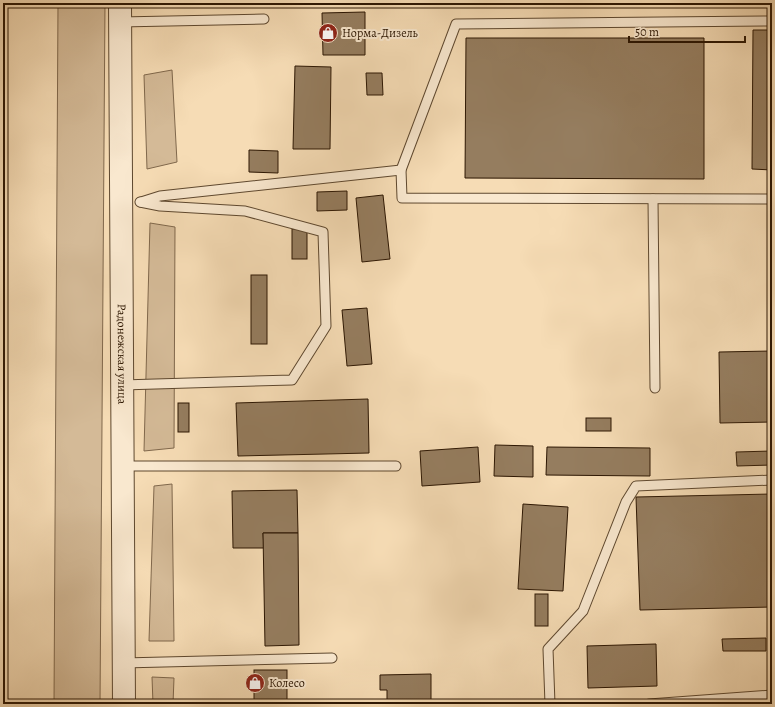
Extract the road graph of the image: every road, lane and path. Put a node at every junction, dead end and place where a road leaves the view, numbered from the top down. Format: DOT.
graph roads {
  1 [pos="120,12"];
  2 [pos="264,18"];
  3 [pos="772,21"];
  4 [pos="401,170"];
  5 [pos="653,199"];
  6 [pos="772,199"];
  7 [pos="130,203"];
  8 [pos="122,385"];
  9 [pos="655,388"];
  10 [pos="122,466"];
  11 [pos="396,466"];
  12 [pos="772,480"];
  13 [pos="332,658"];
  14 [pos="124,663"];
  15 [pos="772,695"];
  16 [pos="124,704"];
  17 [pos="550,704"];
  18 [pos="649,704"];
  1 -- 2 [label="lane"];
  1 -- 7 [label="street, Радонежская улица"];
  3 -- 4 [label="lane"];
  4 -- 5 [label="lane"];
  4 -- 7 [label="lane"];
  5 -- 6 [label="lane"];
  5 -- 9 [label="lane"];
  7 -- 8 [label="street, Радонежская улица"];
  7 -- 8 [label="lane"];
  8 -- 10 [label="street, Радонежская улица"];
  10 -- 11 [label="lane"];
  10 -- 14 [label="street, Радонежская улица"];
  12 -- 17 [label="lane"];
  13 -- 14 [label="lane"];
  14 -- 16 [label="street, Радонежская улица"];
  15 -- 18 [label="lane"];
}
